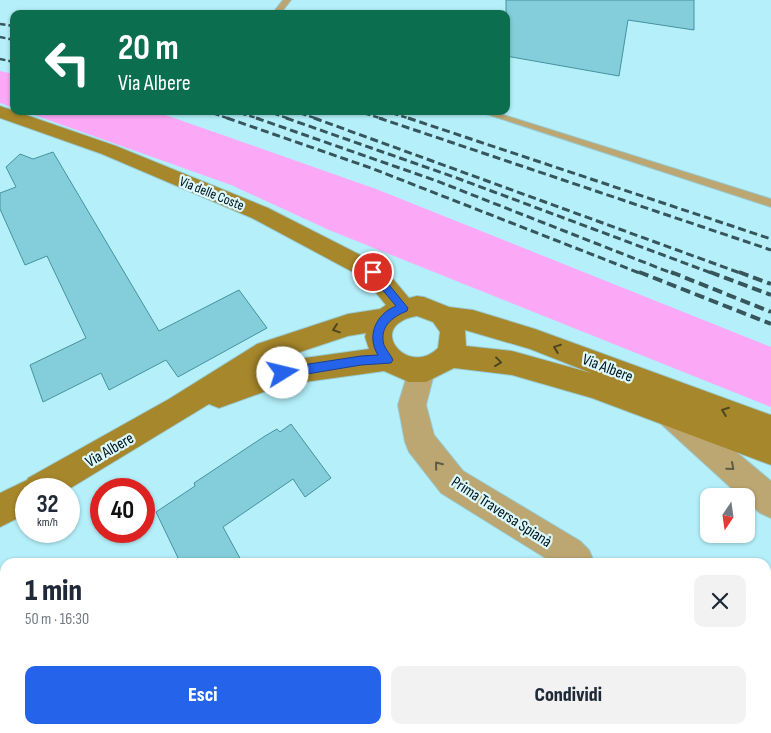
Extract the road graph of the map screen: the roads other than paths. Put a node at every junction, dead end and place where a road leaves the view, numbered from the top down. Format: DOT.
graph roads {
  1 [pos="287,0"];
  2 [pos="279,10"];
  3 [pos="0,112"];
  4 [pos="494,115"];
  5 [pos="771,203"];
  6 [pos="394,314"];
  7 [pos="443,316"];
  8 [pos="450,356"];
  9 [pos="388,360"];
  10 [pos="420,370"];
  11 [pos="179,408"];
  12 [pos="668,412"];
  13 [pos="771,428"];
  14 [pos="771,450"];
  15 [pos="59,478"];
  16 [pos="771,502"];
  17 [pos="15,503"];
  18 [pos="0,512"];
  19 [pos="573,558"];
  1 -- 2 [label="lane"];
  3 -- 6 [label="street, Via delle Coste"];
  4 -- 5 [label="lane"];
  6 -- 7 [label="street, Via Albere"];
  6 -- 9 [label="street"];
  6 -- 11 [label="street, Via Albere, one-way"];
  7 -- 8 [label="street"];
  13 -- 7 [label="street, Via Albere, one-way"];
  8 -- 10 [label="street"];
  8 -- 12 [label="street, Via Albere, one-way"];
  9 -- 10 [label="street, Via Albere"];
  9 -- 11 [label="street, Via Albere"];
  19 -- 10 [label="street, Prima Traversa Spianà, one-way"];
  11 -- 15 [label="street, Via Albere"];
  12 -- 14 [label="street, Via Albere"];
  12 -- 16 [label="street, one-way"];
  17 -- 18 [label="street"];
}
